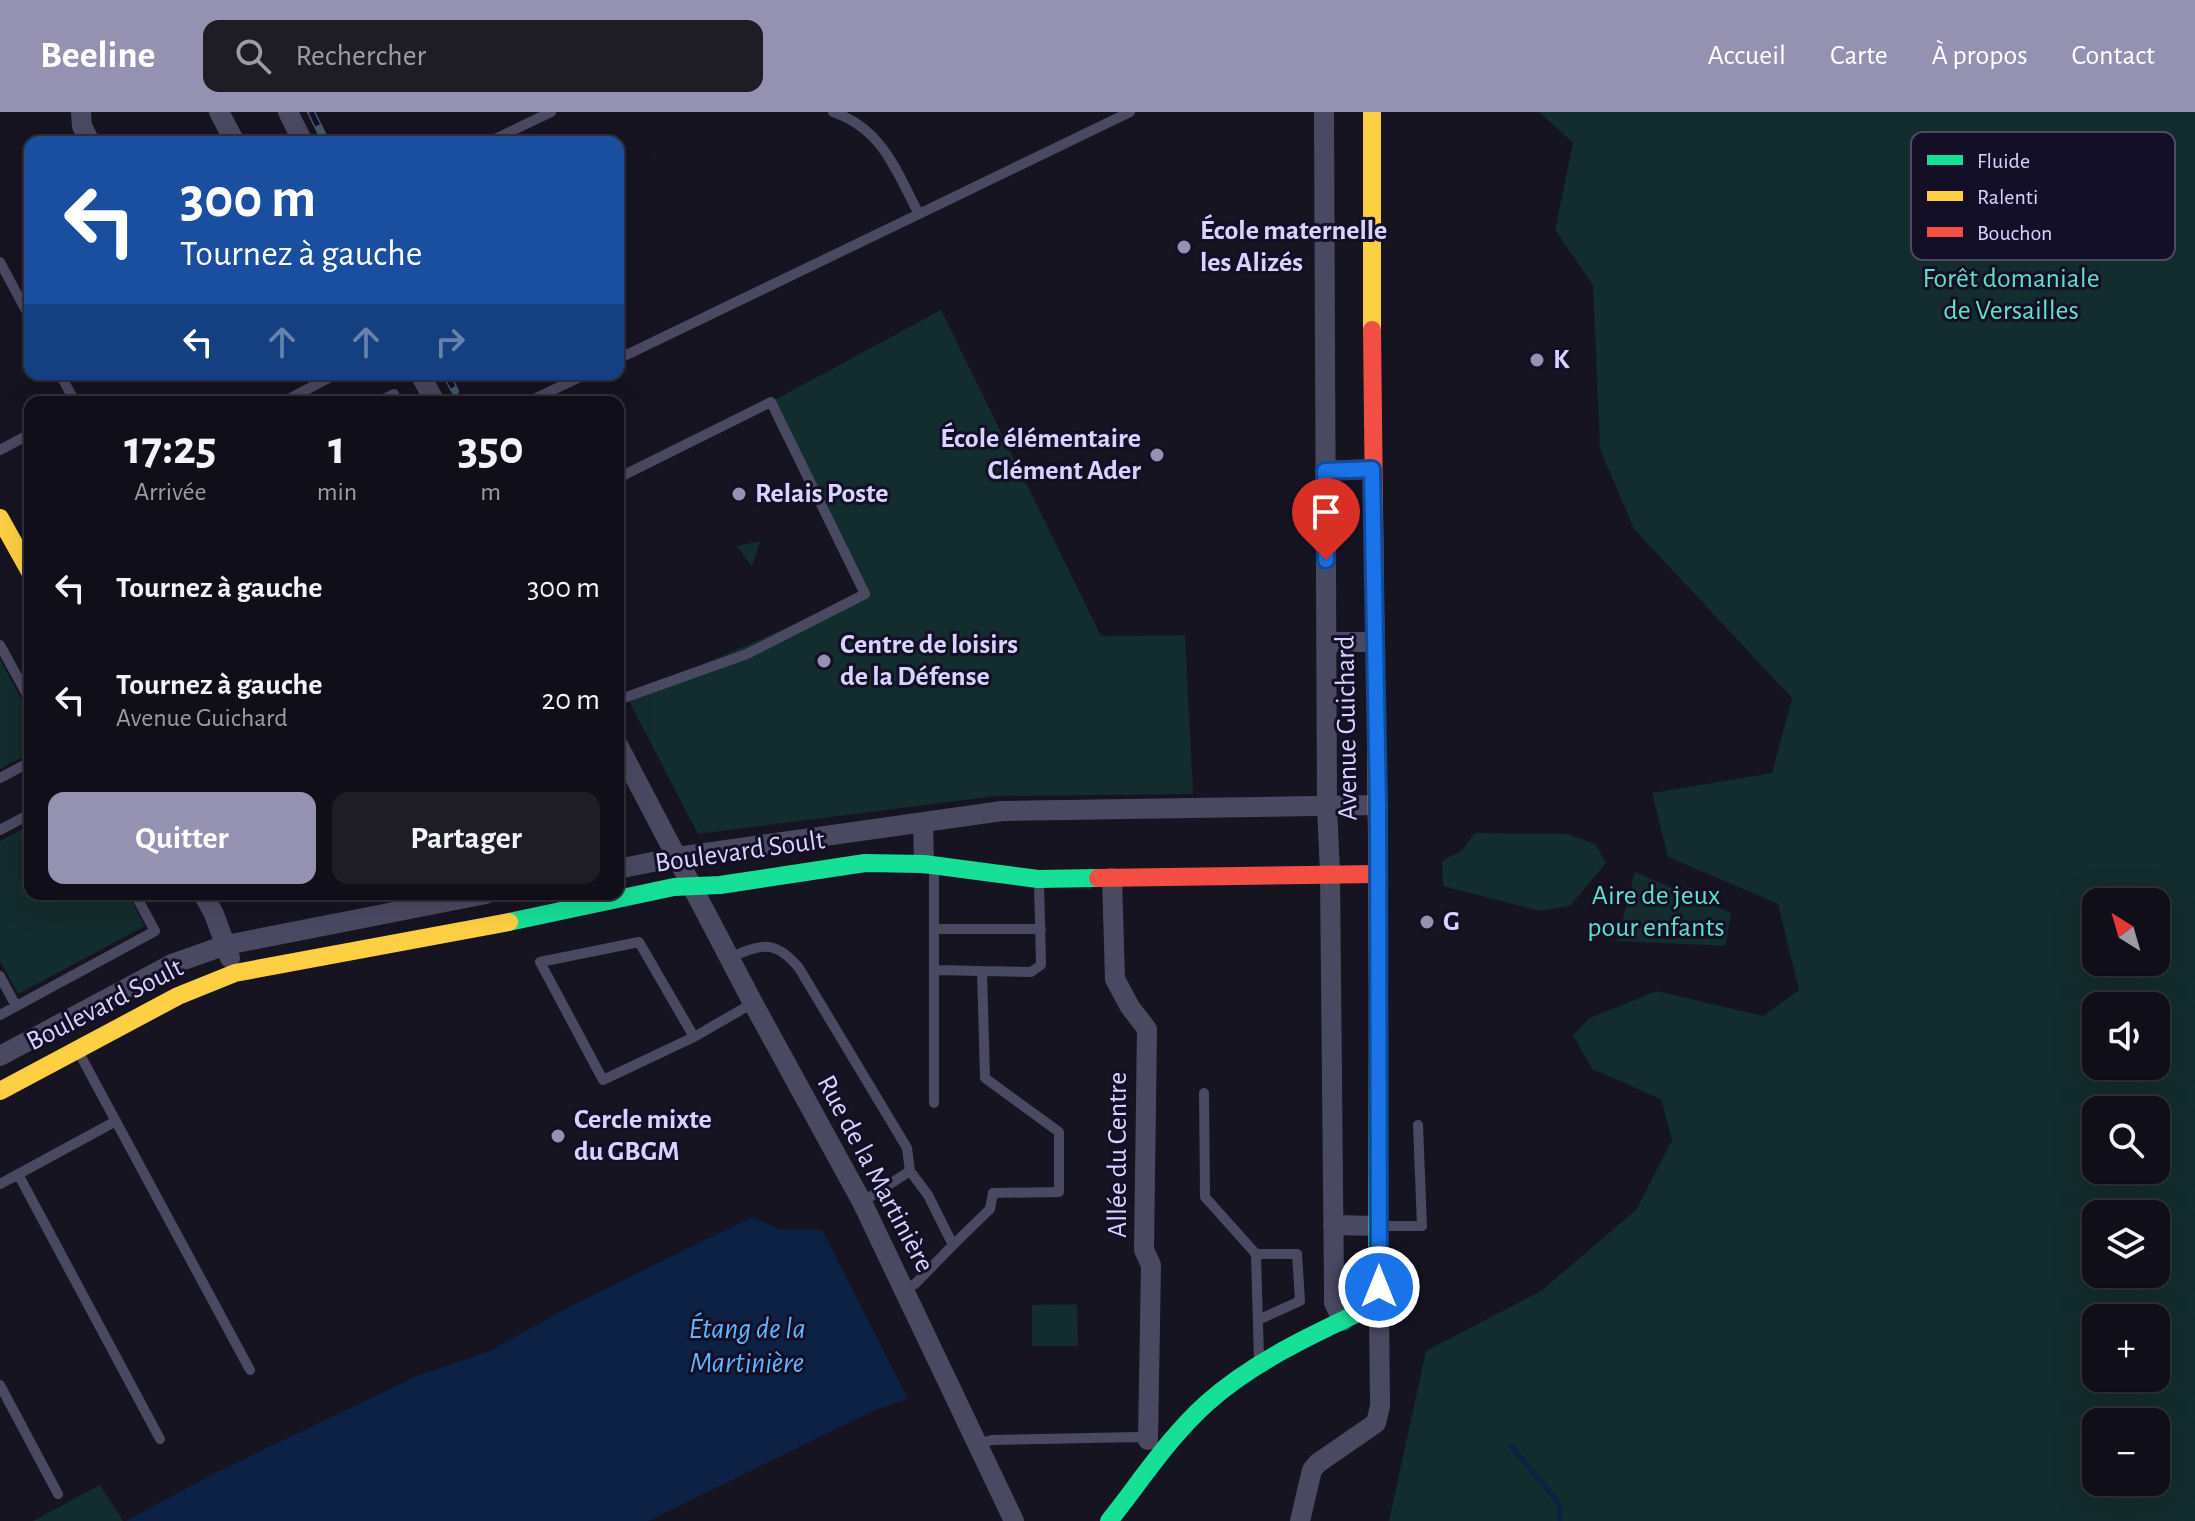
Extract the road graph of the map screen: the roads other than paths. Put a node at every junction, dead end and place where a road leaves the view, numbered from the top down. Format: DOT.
graph roads {
  1 [pos="81,112"];
  2 [pos="219,112"];
  3 [pos="288,112"];
  4 [pos="551,112"];
  5 [pos="833,112"];
  6 [pos="1130,112"];
  7 [pos="1324,112"];
  8 [pos="1372,112"];
  9 [pos="87,136"];
  10 [pos="232,136"];
  11 [pos="300,136"];
  12 [pos="501,136"];
  13 [pos="919,214"];
  14 [pos="0,262"];
  15 [pos="24,307"];
  16 [pos="624,356"];
  17 [pos="325,380"];
  18 [pos="574,380"];
  19 [pos="394,394"];
  20 [pos="295,396"];
  21 [pos="390,396"];
  22 [pos="540,396"];
  23 [pos="24,437"];
  24 [pos="0,450"];
  25 [pos="1372,469"];
  26 [pos="1325,471"];
  27 [pos="624,475"];
  28 [pos="0,518"];
  29 [pos="24,564"];
  30 [pos="1326,642"];
  31 [pos="1373,642"];
  32 [pos="0,645"];
  33 [pos="24,689"];
  34 [pos="624,698"];
  35 [pos="624,756"];
  36 [pos="24,765"];
  37 [pos="0,778"];
  38 [pos="1378,805"];
  39 [pos="1327,807"];
  40 [pos="24,817"];
  41 [pos="923,822"];
  42 [pos="0,830"];
  43 [pos="677,857"];
  44 [pos="929,865"];
  45 [pos="624,868"];
  46 [pos="1330,873"];
  47 [pos="1377,874"];
  48 [pos="1112,878"];
  49 [pos="1038,879"];
  50 [pos="691,884"];
  51 [pos="624,897"];
  52 [pos="138,900"];
  53 [pos="206,900"];
  54 [pos="454,900"];
  55 [pos="609,900"];
  56 [pos="936,929"];
  57 [pos="1041,929"];
  58 [pos="226,945"];
  59 [pos="729,958"];
  60 [pos="935,970"];
  61 [pos="982,971"];
  62 [pos="235,973"];
  63 [pos="0,976"];
  64 [pos="753,1003"];
  65 [pos="16,1006"];
  66 [pos="0,1015"];
  67 [pos="67,1020"];
  68 [pos="694,1037"];
  69 [pos="80,1048"];
  70 [pos="0,1056"];
  71 [pos="0,1091"];
  72 [pos="1204,1093"];
  73 [pos="934,1103"];
  74 [pos="116,1121"];
  75 [pos="1418,1125"];
  76 [pos="910,1171"];
  77 [pos="18,1174"];
  78 [pos="0,1184"];
  79 [pos="862,1202"];
  80 [pos="1333,1225"];
  81 [pos="1378,1226"];
  82 [pos="953,1245"];
  83 [pos="1256,1254"];
  84 [pos="905,1290"];
  85 [pos="1377,1304"];
  86 [pos="1258,1320"];
  87 [pos="1343,1321"];
  88 [pos="1259,1366"];
  89 [pos="250,1370"];
  90 [pos="0,1385"];
  91 [pos="160,1439"];
  92 [pos="978,1444"];
  93 [pos="1155,1447"];
  94 [pos="58,1494"];
  95 [pos="1014,1521"];
  96 [pos="1109,1521"];
  97 [pos="1300,1521"];
  1 -- 9 [label="street"];
  2 -- 10 [label="street"];
  3 -- 11 [label="street"];
  4 -- 12 [label="lane"];
  5 -- 13 [label="lane"];
  6 -- 13 [label="lane"];
  7 -- 26 [label="street, Avenue Guichard"];
  8 -- 25 [label="street, Avenue Guichard"];
  13 -- 16 [label="lane"];
  14 -- 15 [label="lane"];
  17 -- 20 [label="lane"];
  18 -- 22 [label="lane"];
  19 -- 21 [label="lane"];
  23 -- 24 [label="lane"];
  25 -- 26 [label="street"];
  25 -- 31 [label="street, Avenue Guichard"];
  26 -- 30 [label="street, Avenue Guichard"];
  27 -- 34 [label="lane"];
  28 -- 29 [label="street"];
  30 -- 31 [label="street"];
  30 -- 39 [label="street, Avenue Guichard"];
  31 -- 38 [label="street, Avenue Guichard"];
  32 -- 33 [label="lane"];
  35 -- 43 [label="street, Rue de la Martinière"];
  36 -- 37 [label="lane"];
  38 -- 39 [label="street, Boulevard Soult"];
  38 -- 47 [label="street, Avenue Guichard"];
  39 -- 41 [label="street, Boulevard Soult"];
  39 -- 46 [label="street, Avenue Guichard"];
  40 -- 42 [label="lane"];
  41 -- 43 [label="street, Boulevard Soult"];
  41 -- 44 [label="street"];
  43 -- 45 [label="street, Boulevard Soult"];
  43 -- 50 [label="street, Rue de la Martinière"];
  44 -- 49 [label="street, Boulevard Soult"];
  44 -- 50 [label="street, Boulevard Soult"];
  44 -- 56 [label="lane"];
  46 -- 47 [label="street, Boulevard Soult"];
  46 -- 48 [label="street, Boulevard Soult"];
  46 -- 80 [label="street, Avenue Guichard"];
  47 -- 81 [label="street, Avenue Guichard"];
  48 -- 49 [label="street, Boulevard Soult"];
  48 -- 93 [label="street, Allée du Centre"];
  49 -- 57 [label="lane"];
  50 -- 51 [label="street, Boulevard Soult"];
  50 -- 59 [label="street, Rue de la Martinière"];
  52 -- 65 [label="lane"];
  53 -- 58 [label="street"];
  54 -- 58 [label="street, Boulevard Soult"];
  55 -- 62 [label="street, Boulevard Soult"];
  56 -- 57 [label="lane"];
  56 -- 60 [label="lane"];
  57 -- 61 [label="lane"];
  58 -- 62 [label="street"];
  58 -- 67 [label="street, Boulevard Soult"];
  59 -- 64 [label="street, Rue de la Martinière"];
  59 -- 76 [label="lane"];
  60 -- 61 [label="lane"];
  60 -- 73 [label="lane"];
  61 -- 82 [label="lane"];
  62 -- 69 [label="street, Boulevard Soult"];
  63 -- 65 [label="lane"];
  64 -- 68 [label="lane"];
  64 -- 79 [label="street, Rue de la Martinière"];
  65 -- 66 [label="lane"];
  67 -- 69 [label="street"];
  67 -- 70 [label="street, Boulevard Soult"];
  68 -- 68 [label="lane"];
  69 -- 71 [label="street, Boulevard Soult"];
  69 -- 74 [label="lane"];
  72 -- 83 [label="lane"];
  74 -- 77 [label="lane"];
  74 -- 89 [label="lane"];
  75 -- 81 [label="lane"];
  76 -- 79 [label="lane"];
  76 -- 82 [label="lane"];
  77 -- 78 [label="lane"];
  77 -- 91 [label="lane"];
  79 -- 84 [label="street, Rue de la Martinière"];
  80 -- 81 [label="street"];
  80 -- 87 [label="street, Avenue Guichard"];
  81 -- 85 [label="street, Avenue Guichard"];
  82 -- 84 [label="lane"];
  83 -- 86 [label="lane"];
  83 -- 86 [label="lane"];
  84 -- 92 [label="street, Rue de la Martinière"];
  85 -- 87 [label="street"];
  85 -- 97 [label="street"];
  86 -- 88 [label="lane"];
  87 -- 88 [label="street"];
  88 -- 93 [label="street"];
  90 -- 94 [label="lane"];
  92 -- 93 [label="lane"];
  92 -- 95 [label="street, Rue de la Martinière"];
  93 -- 96 [label="street"];
}
